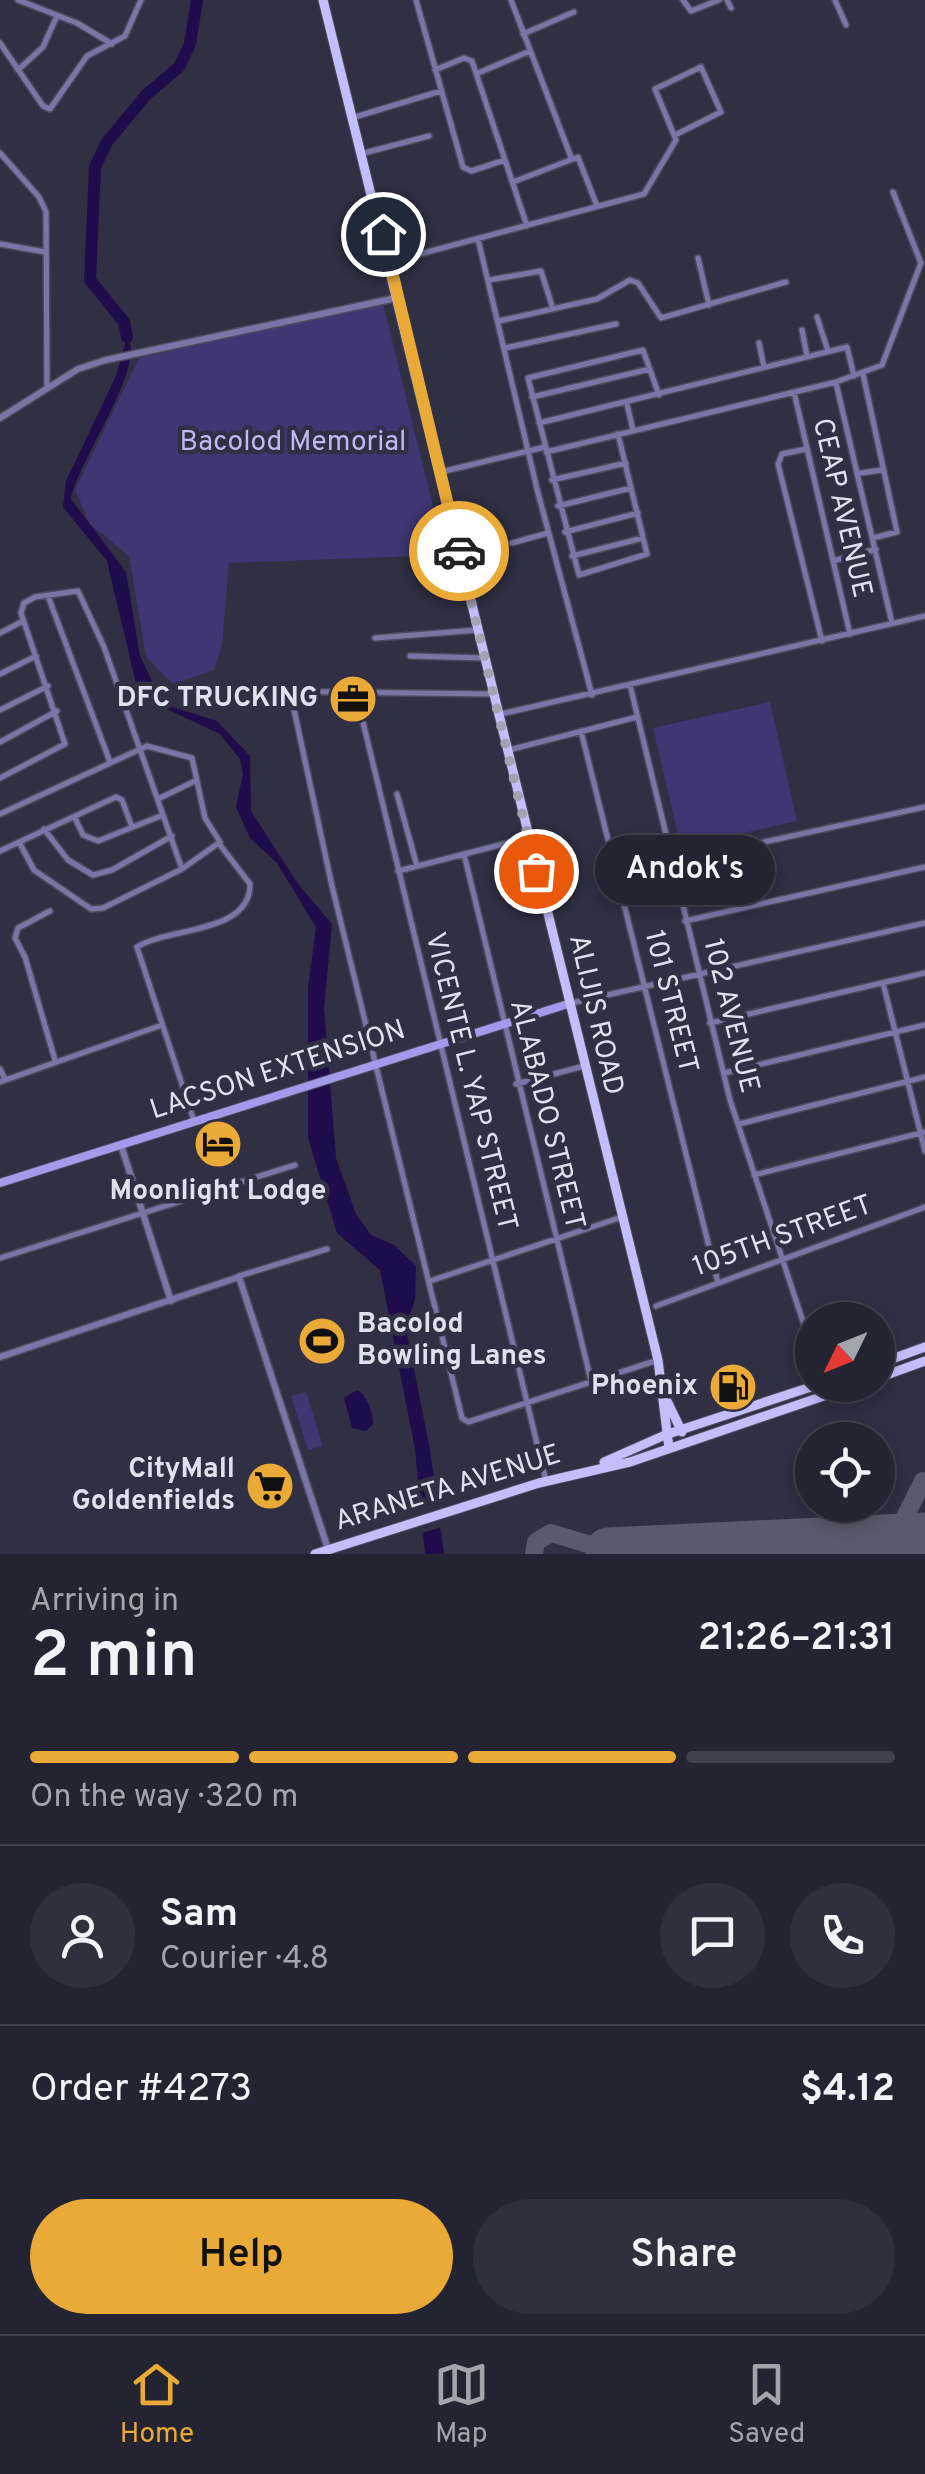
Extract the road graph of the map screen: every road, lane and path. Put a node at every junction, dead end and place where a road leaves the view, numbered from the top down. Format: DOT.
graph roads {
  1 [pos="18,0"];
  2 [pos="141,0"];
  3 [pos="336,0"];
  4 [pos="416,0"];
  5 [pos="512,0"];
  6 [pos="683,0"];
  7 [pos="720,0"];
  8 [pos="727,0"];
  9 [pos="834,0"];
  10 [pos="323,2"];
  11 [pos="731,8"];
  12 [pos="574,12"];
  13 [pos="56,18"];
  14 [pos="846,24"];
  15 [pos="523,34"];
  16 [pos="0,43"];
  17 [pos="112,44"];
  18 [pos="530,51"];
  19 [pos="18,70"];
  20 [pos="436,70"];
  21 [pos="476,74"];
  22 [pos="442,90"];
  23 [pos="355,117"];
  24 [pos="675,135"];
  25 [pos="429,136"];
  26 [pos="0,153"];
  27 [pos="364,153"];
  28 [pos="571,158"];
  29 [pos="505,160"];
  30 [pos="513,182"];
  31 [pos="894,192"];
  32 [pos="598,206"];
  33 [pos="527,226"];
  34 [pos="478,238"];
  35 [pos="0,244"];
  36 [pos="45,252"];
  37 [pos="698,258"];
  38 [pos="390,262"];
  39 [pos="488,280"];
  40 [pos="786,282"];
  41 [pos="397,298"];
  42 [pos="709,305"];
  43 [pos="553,309"];
  44 [pos="817,316"];
  45 [pos="500,321"];
  46 [pos="616,324"];
  47 [pos="802,330"];
  48 [pos="759,344"];
  49 [pos="504,348"];
  50 [pos="828,352"];
  51 [pos="807,357"];
  52 [pos="764,367"];
  53 [pos="650,369"];
  54 [pos="863,373"];
  55 [pos="854,376"];
  56 [pos="836,382"];
  57 [pos="47,389"];
  58 [pos="794,392"];
  59 [pos="659,395"];
  60 [pos="532,397"];
  61 [pos="626,403"];
  62 [pos="0,418"];
  63 [pos="539,423"];
  64 [pos="633,430"];
  65 [pos="618,434"];
  66 [pos="806,448"];
  67 [pos="545,450"];
  68 [pos="528,451"];
  69 [pos="626,463"];
  70 [pos="882,470"];
  71 [pos="439,472"];
  72 [pos="860,473"];
  73 [pos="552,480"];
  74 [pos="631,488"];
  75 [pos="558,506"];
  76 [pos="638,513"];
  77 [pos="566,532"];
  78 [pos="550,533"];
  79 [pos="644,538"];
  80 [pos="874,538"];
  81 [pos="512,543"];
  82 [pos="876,549"];
  83 [pos="572,556"];
  84 [pos="833,561"];
  85 [pos="48,595"];
  86 [pos="925,616"];
  87 [pos="24,621"];
  88 [pos="892,624"];
  89 [pos="478,630"];
  90 [pos="0,633"];
  91 [pos="850,634"];
  92 [pos="375,638"];
  93 [pos="822,641"];
  94 [pos="36,656"];
  95 [pos="410,656"];
  96 [pos="485,658"];
  97 [pos="0,674"];
  98 [pos="630,685"];
  99 [pos="48,686"];
  100 [pos="290,691"];
  101 [pos="255,692"];
  102 [pos="356,693"];
  103 [pos="493,694"];
  104 [pos="592,695"];
  105 [pos="0,710"];
  106 [pos="58,712"];
  107 [pos="498,714"];
  108 [pos="637,717"];
  109 [pos="581,731"];
  110 [pos="0,742"];
  111 [pos="138,748"];
  112 [pos="507,751"];
  113 [pos="110,762"];
  114 [pos="0,778"];
  115 [pos="196,781"];
  116 [pos="397,794"];
  117 [pos="158,798"];
  118 [pos="925,807"];
  119 [pos="0,814"];
  120 [pos="163,815"];
  121 [pos="75,818"];
  122 [pos="132,827"];
  123 [pos="44,829"];
  124 [pos="172,836"];
  125 [pos="527,838"];
  126 [pos="19,842"];
  127 [pos="220,845"];
  128 [pos="0,851"];
  129 [pos="464,854"];
  130 [pos="672,862"];
  131 [pos="417,866"];
  132 [pos="925,867"];
  133 [pos="182,869"];
  134 [pos="398,871"];
  135 [pos="50,911"];
  136 [pos="685,922"];
  137 [pos="925,923"];
  138 [pos="696,972"];
  139 [pos="925,973"];
  140 [pos="882,983"];
  141 [pos="645,987"];
  142 [pos="570,1003"];
  143 [pos="710,1023"];
  144 [pos="503,1024"];
  145 [pos="925,1024"];
  146 [pos="162,1025"];
  147 [pos="895,1033"];
  148 [pos="440,1043"];
  149 [pos="55,1060"];
  150 [pos="377,1062"];
  151 [pos="584,1066"];
  152 [pos="0,1069"];
  153 [pos="724,1074"];
  154 [pos="925,1078"];
  155 [pos="3,1080"];
  156 [pos="907,1082"];
  157 [pos="516,1084"];
  158 [pos="194,1121"];
  159 [pos="738,1124"];
  160 [pos="922,1133"];
  161 [pos="121,1145"];
  162 [pos="925,1152"];
  163 [pos="296,1165"];
  164 [pos="754,1174"];
  165 [pos="0,1183"];
  166 [pos="925,1207"];
  167 [pos="143,1214"];
  168 [pos="622,1217"];
  169 [pos="556,1242"];
  170 [pos="327,1248"];
  171 [pos="0,1258"];
  172 [pos="494,1260"];
  173 [pos="780,1260"];
  174 [pos="239,1276"];
  175 [pos="430,1281"];
  176 [pos="718,1283"];
  177 [pos="171,1301"];
  178 [pos="795,1302"];
  179 [pos="656,1306"];
  180 [pos="925,1348"];
  181 [pos="0,1357"];
  182 [pos="895,1358"];
  183 [pos="658,1360"];
  184 [pos="925,1361"];
  185 [pos="895,1372"];
  186 [pos="592,1385"];
  187 [pos="795,1392"];
  188 [pos="666,1399"];
  189 [pos="796,1402"];
  190 [pos="529,1404"];
  191 [pos="681,1430"];
  192 [pos="665,1435"];
  193 [pos="686,1444"];
  194 [pos="670,1448"];
  195 [pos="596,1467"];
  196 [pos="546,1481"];
  197 [pos="329,1552"];
  198 [pos="315,1554"];
  1 -- 13 [label="street"];
  2 -- 17 [label="street"];
  3 -- 10 [label="street"];
  4 -- 20 [label="street"];
  5 -- 15 [label="street"];
  6 -- 7 [label="street"];
  8 -- 11 [label="street"];
  9 -- 14 [label="street"];
  10 -- 23 [label="main road, ALIJIS ROAD"];
  12 -- 15 [label="street"];
  13 -- 17 [label="street"];
  13 -- 19 [label="street"];
  15 -- 18 [label="street"];
  16 -- 19 [label="street"];
  17 -- 19 [label="street"];
  18 -- 21 [label="street"];
  18 -- 28 [label="street"];
  20 -- 21 [label="street"];
  20 -- 22 [label="street"];
  21 -- 29 [label="street"];
  22 -- 23 [label="street"];
  22 -- 29 [label="street"];
  23 -- 27 [label="main road, ALIJIS ROAD"];
  24 -- 24 [label="street"];
  24 -- 32 [label="street"];
  25 -- 27 [label="street"];
  26 -- 36 [label="street"];
  27 -- 38 [label="main road, ALIJIS ROAD"];
  28 -- 30 [label="street"];
  28 -- 32 [label="street"];
  29 -- 30 [label="street"];
  30 -- 33 [label="street"];
  31 -- 54 [label="street"];
  32 -- 33 [label="street"];
  33 -- 34 [label="street"];
  34 -- 38 [label="street"];
  34 -- 39 [label="street"];
  35 -- 36 [label="street"];
  36 -- 57 [label="street"];
  37 -- 42 [label="street"];
  38 -- 41 [label="main road, ALIJIS ROAD"];
  39 -- 43 [label="street"];
  39 -- 45 [label="street"];
  40 -- 42 [label="street"];
  41 -- 57 [label="street"];
  41 -- 71 [label="main road, ALIJIS ROAD"];
  42 -- 43 [label="street"];
  43 -- 45 [label="street"];
  44 -- 50 [label="street"];
  45 -- 49 [label="street"];
  46 -- 49 [label="street"];
  47 -- 51 [label="street"];
  48 -- 52 [label="street"];
  49 -- 68 [label="street"];
  50 -- 51 [label="street"];
  50 -- 55 [label="street"];
  51 -- 52 [label="street"];
  52 -- 59 [label="street"];
  53 -- 59 [label="street"];
  53 -- 60 [label="street"];
  53 -- 60 [label="street"];
  54 -- 55 [label="street"];
  54 -- 70 [label="street"];
  55 -- 56 [label="street"];
  56 -- 58 [label="street"];
  56 -- 72 [label="street"];
  57 -- 62 [label="street"];
  58 -- 64 [label="street"];
  58 -- 66 [label="street, CEAP AVENUE"];
  59 -- 61 [label="street"];
  60 -- 63 [label="street"];
  61 -- 63 [label="street"];
  61 -- 64 [label="street"];
  63 -- 67 [label="street"];
  64 -- 65 [label="street"];
  65 -- 67 [label="street"];
  65 -- 69 [label="street"];
  66 -- 84 [label="street, CEAP AVENUE"];
  66 -- 93 [label="street"];
  67 -- 68 [label="street"];
  67 -- 73 [label="street"];
  68 -- 71 [label="street"];
  68 -- 78 [label="street"];
  69 -- 73 [label="street"];
  69 -- 74 [label="street"];
  70 -- 72 [label="street"];
  70 -- 80 [label="street"];
  71 -- 89 [label="main road, ALIJIS ROAD"];
  72 -- 80 [label="street"];
  73 -- 75 [label="street"];
  74 -- 75 [label="street"];
  74 -- 76 [label="street"];
  75 -- 77 [label="street"];
  76 -- 77 [label="street"];
  76 -- 79 [label="street"];
  77 -- 83 [label="street"];
  78 -- 81 [label="street"];
  78 -- 104 [label="street"];
  79 -- 83 [label="street"];
  79 -- 83 [label="street"];
  80 -- 82 [label="street"];
  82 -- 84 [label="street"];
  82 -- 88 [label="street"];
  84 -- 91 [label="street, CEAP AVENUE"];
  85 -- 87 [label="street"];
  85 -- 111 [label="street"];
  85 -- 113 [label="street"];
  86 -- 88 [label="street"];
  87 -- 90 [label="street"];
  87 -- 94 [label="street"];
  88 -- 91 [label="street"];
  89 -- 92 [label="street"];
  89 -- 96 [label="main road, ALIJIS ROAD"];
  91 -- 93 [label="street"];
  93 -- 98 [label="street"];
  94 -- 97 [label="street"];
  94 -- 99 [label="street"];
  95 -- 96 [label="street"];
  96 -- 103 [label="main road, ALIJIS ROAD"];
  98 -- 104 [label="street"];
  98 -- 108 [label="street, 102 AVENUE"];
  99 -- 105 [label="street"];
  99 -- 106 [label="street"];
  100 -- 101 [label="street"];
  100 -- 102 [label="street"];
  100 -- 150 [label="street"];
  102 -- 103 [label="street"];
  102 -- 134 [label="street, VICENTE L. YAP STREET"];
  103 -- 107 [label="main road, ALIJIS ROAD"];
  104 -- 107 [label="street"];
  106 -- 110 [label="street"];
  106 -- 114 [label="street"];
  107 -- 112 [label="main road, ALIJIS ROAD"];
  108 -- 109 [label="street"];
  108 -- 130 [label="street, 102 AVENUE"];
  109 -- 112 [label="street"];
  109 -- 141 [label="street, 101 STREET"];
  111 -- 113 [label="street"];
  111 -- 115 [label="street"];
  111 -- 117 [label="street"];
  112 -- 125 [label="main road, ALIJIS ROAD"];
  113 -- 119 [label="street"];
  115 -- 117 [label="street"];
  115 -- 127 [label="street"];
  116 -- 131 [label="street"];
  117 -- 120 [label="street"];
  118 -- 130 [label="street"];
  120 -- 122 [label="street"];
  120 -- 124 [label="street"];
  121 -- 122 [label="street"];
  121 -- 122 [label="street"];
  121 -- 123 [label="street"];
  123 -- 124 [label="street"];
  123 -- 126 [label="street"];
  124 -- 133 [label="street"];
  125 -- 129 [label="street"];
  125 -- 142 [label="main road, ALIJIS ROAD"];
  126 -- 128 [label="street"];
  126 -- 133 [label="street"];
  127 -- 133 [label="street"];
  127 -- 146 [label="street"];
  129 -- 131 [label="street"];
  129 -- 144 [label="street, ALABADO STREET"];
  130 -- 136 [label="street, 102 AVENUE"];
  131 -- 134 [label="street"];
  132 -- 136 [label="street"];
  134 -- 148 [label="street, VICENTE L. YAP STREET"];
  135 -- 149 [label="street"];
  136 -- 138 [label="street, 102 AVENUE"];
  137 -- 138 [label="street"];
  138 -- 141 [label="street"];
  138 -- 143 [label="street, 102 AVENUE"];
  139 -- 140 [label="street"];
  140 -- 143 [label="street"];
  140 -- 147 [label="street"];
  141 -- 142 [label="street"];
  141 -- 176 [label="street, 101 STREET"];
  142 -- 144 [label="main road, LACSON EXTENSION"];
  142 -- 151 [label="main road, ALIJIS ROAD"];
  143 -- 153 [label="street, 102 AVENUE"];
  144 -- 148 [label="main road, LACSON EXTENSION"];
  144 -- 157 [label="street, ALABADO STREET"];
  145 -- 147 [label="street"];
  146 -- 149 [label="street"];
  146 -- 158 [label="street"];
  147 -- 153 [label="street"];
  147 -- 156 [label="street"];
  148 -- 150 [label="main road, LACSON EXTENSION"];
  148 -- 172 [label="street, VICENTE L. YAP STREET"];
  149 -- 155 [label="street"];
  150 -- 158 [label="main road, LACSON EXTENSION"];
  150 -- 175 [label="street"];
  151 -- 157 [label="street"];
  151 -- 168 [label="main road, ALIJIS ROAD"];
  152 -- 155 [label="street"];
  153 -- 159 [label="street, 102 AVENUE"];
  154 -- 156 [label="street"];
  156 -- 159 [label="street"];
  156 -- 160 [label="street"];
  157 -- 169 [label="street, ALABADO STREET"];
  158 -- 161 [label="main road, LACSON EXTENSION"];
  159 -- 164 [label="street, 102 AVENUE"];
  160 -- 162 [label="street"];
  160 -- 164 [label="street"];
  161 -- 165 [label="main road, LACSON EXTENSION"];
  161 -- 167 [label="street"];
  163 -- 167 [label="street"];
  164 -- 173 [label="street, 102 AVENUE"];
  166 -- 173 [label="street, 105TH STREET"];
  167 -- 171 [label="street"];
  167 -- 177 [label="street"];
  168 -- 169 [label="street"];
  168 -- 183 [label="main road, ALIJIS ROAD"];
  169 -- 172 [label="street"];
  169 -- 186 [label="street, ALABADO STREET"];
  170 -- 174 [label="street"];
  172 -- 175 [label="street"];
  172 -- 190 [label="street, VICENTE L. YAP STREET"];
  173 -- 176 [label="street, 105TH STREET"];
  173 -- 178 [label="street, 102 AVENUE"];
  174 -- 177 [label="street"];
  174 -- 197 [label="street"];
  175 -- 190 [label="street"];
  176 -- 179 [label="street, 105TH STREET"];
  177 -- 181 [label="street"];
  180 -- 182 [label="main road"];
  183 -- 186 [label="street"];
  183 -- 188 [label="main road, ALIJIS ROAD"];
  184 -- 185 [label="main road"];
  186 -- 190 [label="street"];
  187 -- 191 [label="main road, ARANETA AVENUE"];
  188 -- 191 [label="main road, ALIJIS ROAD"];
  188 -- 192 [label="main road, ALIJIS ROAD"];
  189 -- 193 [label="main road, ARANETA AVENUE"];
  190 -- 196 [label="street, VICENTE L. YAP STREET"];
  191 -- 192 [label="main road, ARANETA AVENUE"];
  191 -- 193 [label="main road, ALIJIS ROAD"];
  192 -- 194 [label="main road, ALIJIS ROAD"];
  192 -- 195 [label="main road, ARANETA AVENUE"];
  193 -- 194 [label="main road, ARANETA AVENUE"];
  194 -- 195 [label="main road, ARANETA AVENUE"];
  195 -- 196 [label="main road, ARANETA AVENUE"];
  196 -- 197 [label="main road, ARANETA AVENUE"];
  197 -- 198 [label="main road, ARANETA AVENUE"];
}
